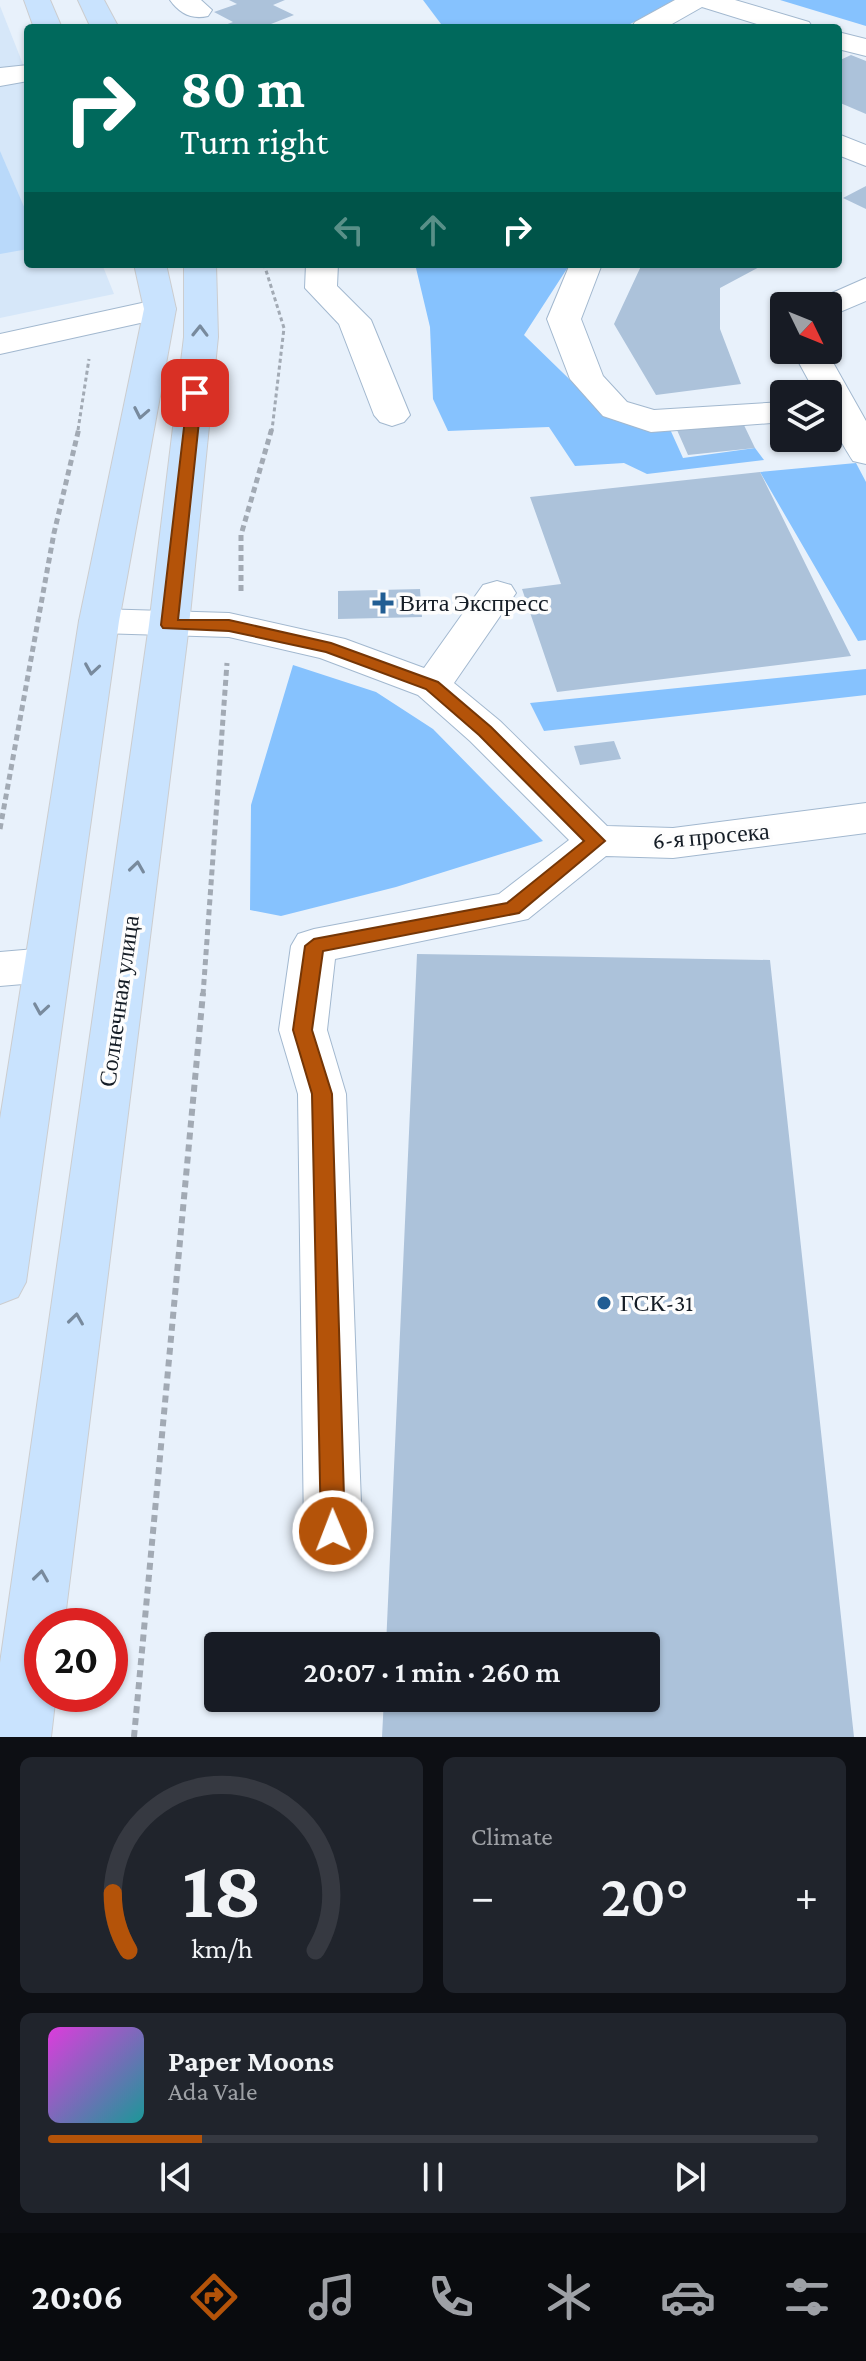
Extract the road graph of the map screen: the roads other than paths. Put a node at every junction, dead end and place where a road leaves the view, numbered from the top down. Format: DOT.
graph roads {
  1 [pos="37,0"];
  2 [pos="92,0"];
  3 [pos="695,0"];
  4 [pos="706,0"];
  5 [pos="46,24"];
  6 [pos="103,24"];
  7 [pos="652,24"];
  8 [pos="786,24"];
  9 [pos="842,41"];
  10 [pos="866,48"];
  11 [pos="24,74"];
  12 [pos="0,77"];
  13 [pos="842,145"];
  14 [pos="866,157"];
  15 [pos="151,268"];
  16 [pos="200,268"];
  17 [pos="322,268"];
  18 [pos="584,268"];
  19 [pos="866,288"];
  20 [pos="842,300"];
  21 [pos="160,309"];
  22 [pos="0,344"];
  23 [pos="770,413"];
  24 [pos="392,415"];
  25 [pos="842,418"];
  26 [pos="866,453"];
  27 [pos="497,593"];
  28 [pos="99,621"];
  29 [pos="169,625"];
  30 [pos="432,686"];
  31 [pos="866,818"];
  32 [pos="596,841"];
  33 [pos="47,965"];
  34 [pos="0,969"];
  35 [pos="0,1282"];
  36 [pos="333,1531"];
  37 [pos="20,1737"];
  1 -- 5 [label="main road"];
  2 -- 6 [label="main road"];
  3 -- 7 [label="street"];
  4 -- 8 [label="street"];
  9 -- 10 [label="street"];
  11 -- 12 [label="street"];
  13 -- 14 [label="street"];
  15 -- 21 [label="main road"];
  29 -- 16 [label="main road, Солнечная улица, one-way"];
  17 -- 24 [label="street"];
  18 -- 23 [label="street"];
  19 -- 20 [label="street"];
  21 -- 22 [label="street"];
  21 -- 28 [label="main road, one-way"];
  25 -- 26 [label="street"];
  27 -- 30 [label="street"];
  28 -- 29 [label="street"];
  28 -- 33 [label="main road, one-way"];
  29 -- 30 [label="street"];
  37 -- 29 [label="main road, Солнечная улица, one-way"];
  30 -- 32 [label="street"];
  31 -- 32 [label="street, 6-я просека"];
  32 -- 36 [label="street"];
  33 -- 34 [label="street"];
  33 -- 35 [label="main road, one-way"];
}
